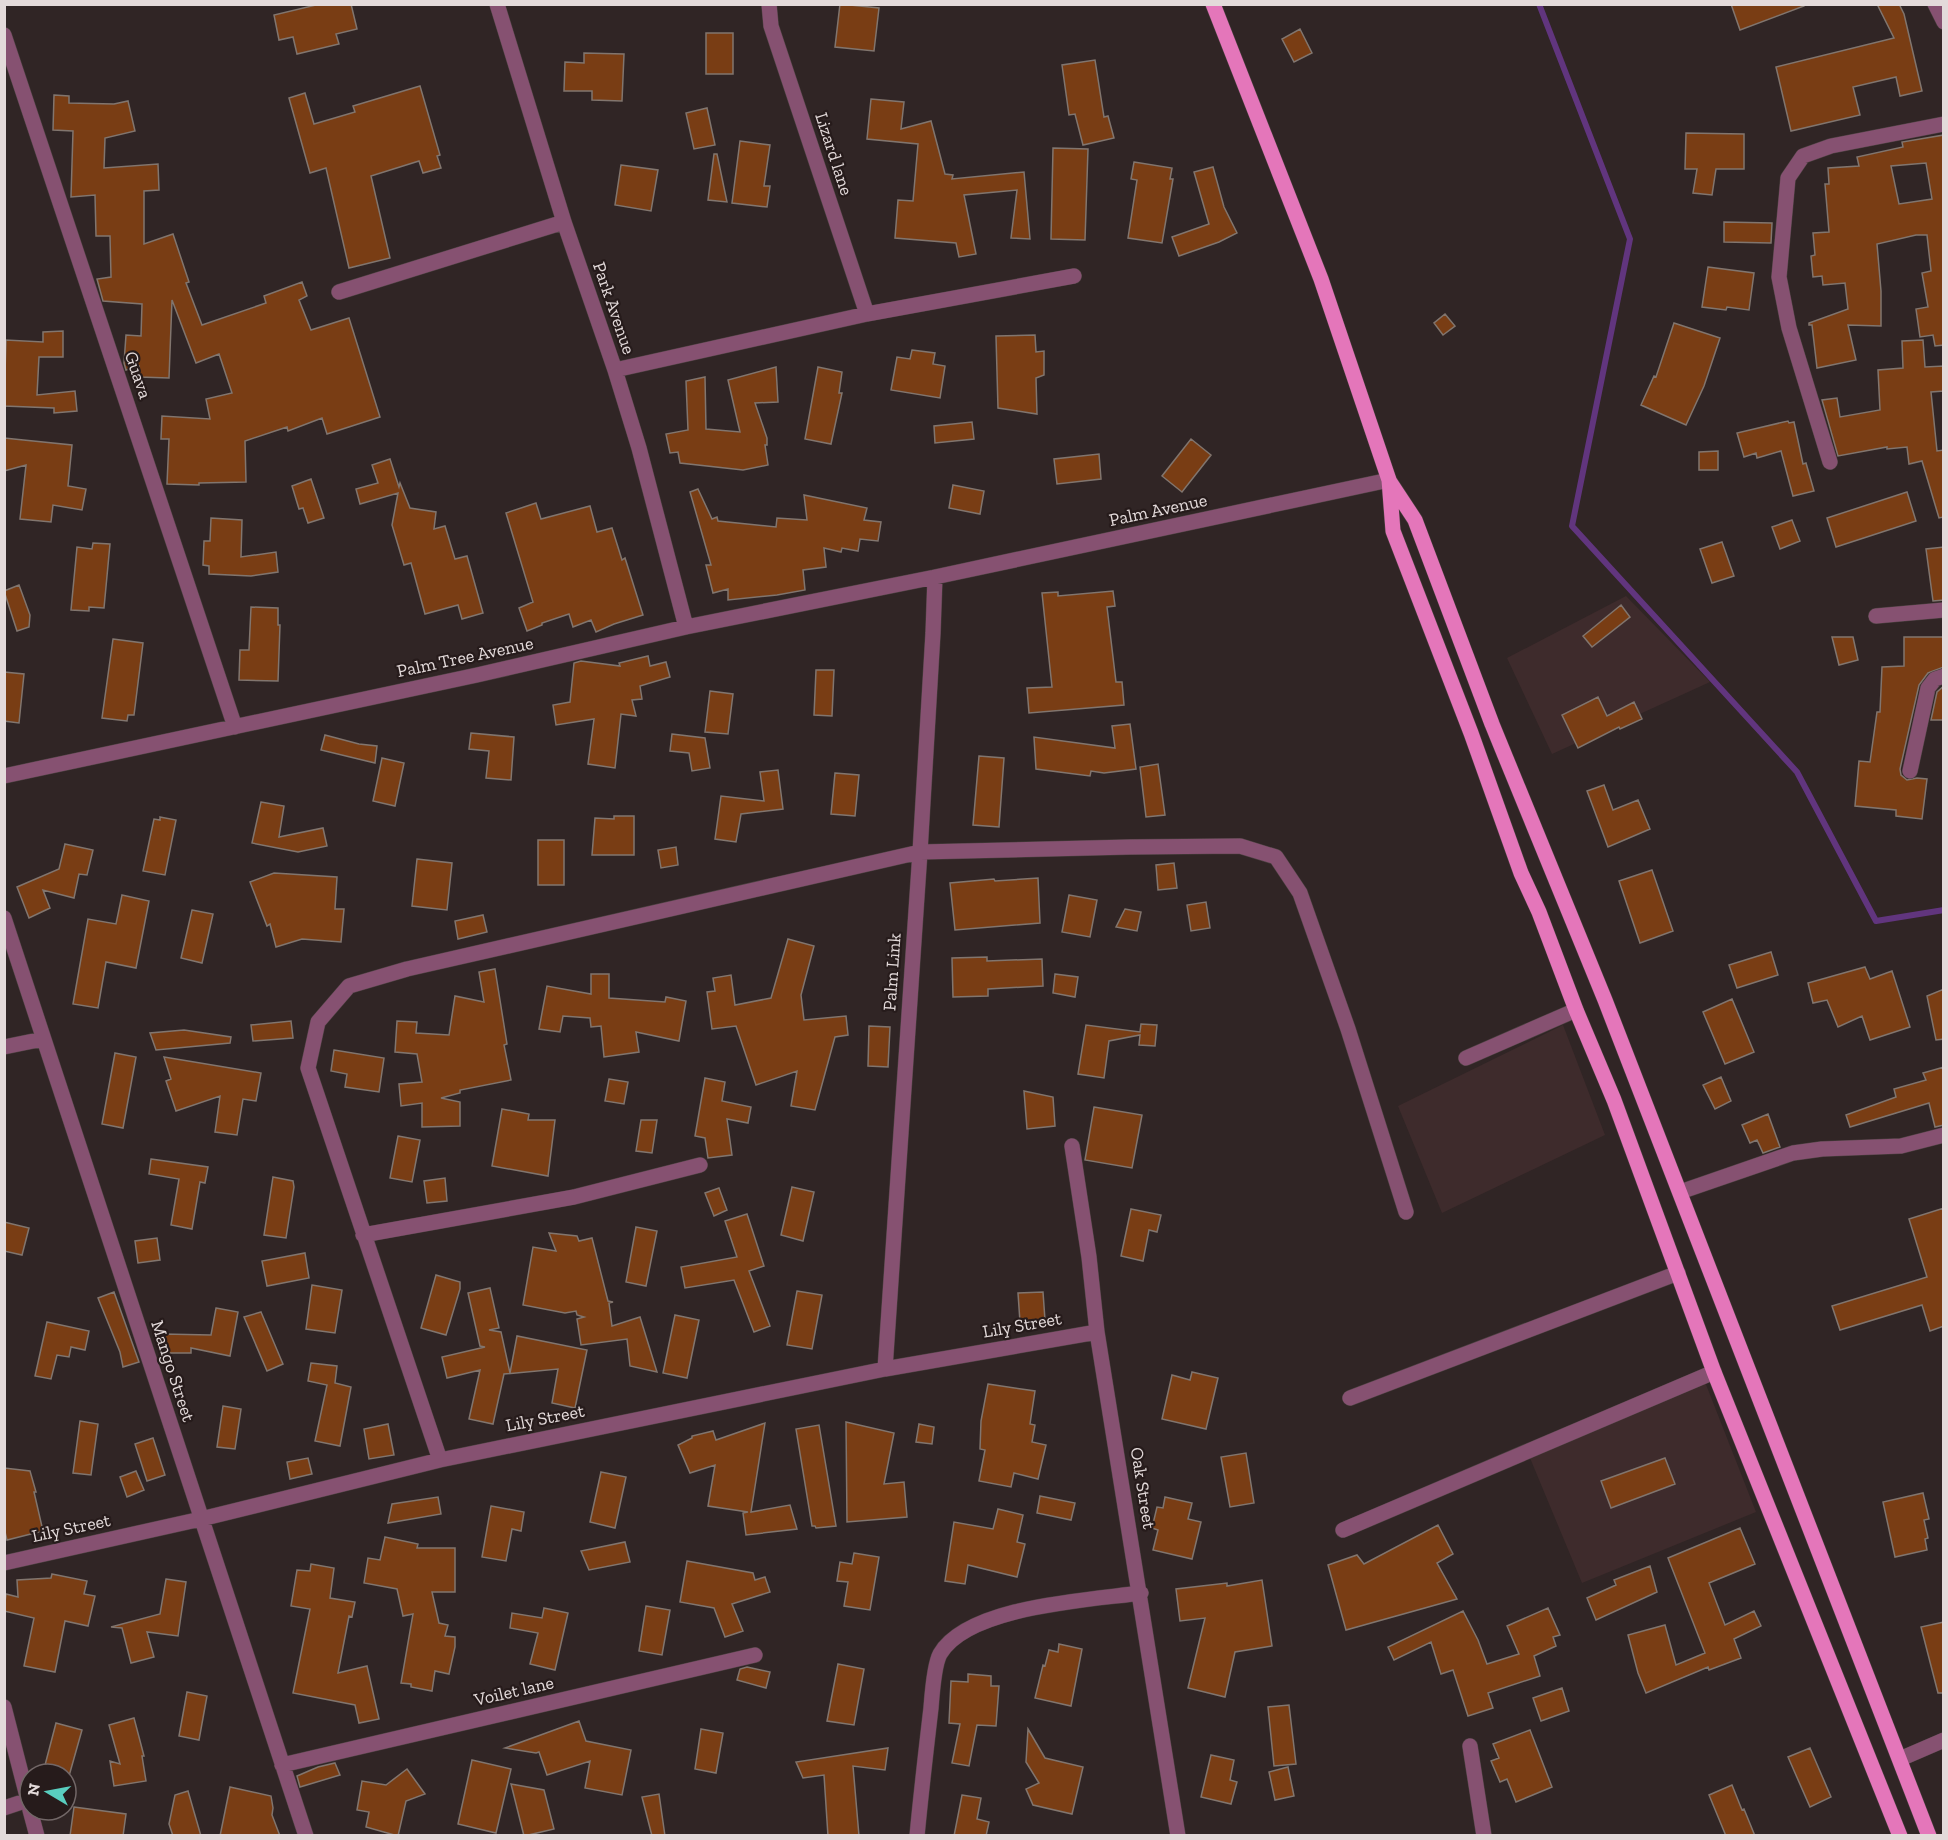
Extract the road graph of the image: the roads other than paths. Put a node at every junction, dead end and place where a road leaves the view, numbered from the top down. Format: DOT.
graph roads {
  1 [pos="496,4"];
  2 [pos="769,4"];
  3 [pos="1213,4"];
  4 [pos="1935,4"];
  5 [pos="1944,22"];
  6 [pos="4,35"];
  7 [pos="1944,124"];
  8 [pos="564,222"];
  9 [pos="1074,276"];
  10 [pos="339,292"];
  11 [pos="867,314"];
  12 [pos="615,370"];
  13 [pos="1830,462"];
  14 [pos="1389,480"];
  15 [pos="935,577"];
  16 [pos="1944,610"];
  17 [pos="1876,616"];
  18 [pos="686,627"];
  19 [pos="1944,676"];
  20 [pos="235,727"];
  21 [pos="1910,771"];
  22 [pos="4,776"];
  23 [pos="920,852"];
  24 [pos="4,918"];
  25 [pos="1576,1010"];
  26 [pos="43,1039"];
  27 [pos="4,1047"];
  28 [pos="1466,1058"];
  29 [pos="1944,1135"];
  30 [pos="1072,1146"];
  31 [pos="700,1165"];
  32 [pos="1680,1192"];
  33 [pos="1406,1212"];
  34 [pos="363,1235"];
  35 [pos="1678,1273"];
  36 [pos="1097,1332"];
  37 [pos="885,1369"];
  38 [pos="1714,1372"];
  39 [pos="1350,1398"];
  40 [pos="440,1460"];
  41 [pos="201,1519"];
  42 [pos="1343,1530"];
  43 [pos="4,1563"];
  44 [pos="1141,1593"];
  45 [pos="755,1655"];
  46 [pos="4,1707"];
  47 [pos="1944,1740"];
  48 [pos="1470,1746"];
  49 [pos="1900,1759"];
  50 [pos="18,1762"];
  51 [pos="282,1765"];
  52 [pos="306,1836"];
  53 [pos="917,1836"];
  54 [pos="1178,1836"];
  55 [pos="1484,1836"];
  56 [pos="1900,1836"];
  57 [pos="1929,1836"];
  1 -- 8 [label="street, Park Avenue"];
  2 -- 11 [label="street, Lizard lane"];
  3 -- 14 [label="main road"];
  4 -- 5 [label="street"];
  6 -- 20 [label="street, Guava"];
  7 -- 13 [label="street"];
  8 -- 10 [label="street"];
  8 -- 12 [label="street, Park Avenue"];
  9 -- 11 [label="street"];
  11 -- 12 [label="street"];
  12 -- 18 [label="street, Park Avenue"];
  14 -- 15 [label="street, Palm Avenue"];
  14 -- 25 [label="main road"];
  14 -- 32 [label="main road"];
  15 -- 18 [label="street, Palm Tree Avenue"];
  15 -- 23 [label="street, Palm Link"];
  16 -- 17 [label="street"];
  18 -- 20 [label="street, Palm Tree Avenue"];
  19 -- 21 [label="street"];
  20 -- 22 [label="street, Palm Tree Avenue"];
  23 -- 33 [label="street"];
  23 -- 34 [label="street"];
  23 -- 37 [label="street, Palm Link"];
  24 -- 26 [label="street, Mango Street"];
  25 -- 28 [label="street"];
  25 -- 35 [label="main road"];
  26 -- 27 [label="street"];
  26 -- 41 [label="street, Mango Street"];
  29 -- 32 [label="street"];
  30 -- 36 [label="street, Oak Street"];
  31 -- 34 [label="street"];
  32 -- 49 [label="main road"];
  34 -- 40 [label="street"];
  35 -- 38 [label="main road"];
  35 -- 39 [label="street"];
  36 -- 37 [label="street, Lily Street"];
  36 -- 44 [label="street, Oak Street"];
  37 -- 40 [label="street, Lily Street"];
  38 -- 42 [label="street"];
  38 -- 56 [label="main road"];
  40 -- 41 [label="street, Lily Street"];
  41 -- 43 [label="street, Lily Street"];
  41 -- 51 [label="street, Mango Street"];
  44 -- 53 [label="street"];
  44 -- 54 [label="street, Oak Street"];
  45 -- 51 [label="street, Voilet lane"];
  46 -- 50 [label="street"];
  47 -- 49 [label="street"];
  48 -- 55 [label="street"];
  49 -- 57 [label="main road"];
  51 -- 52 [label="street, Mango Street"];
}
